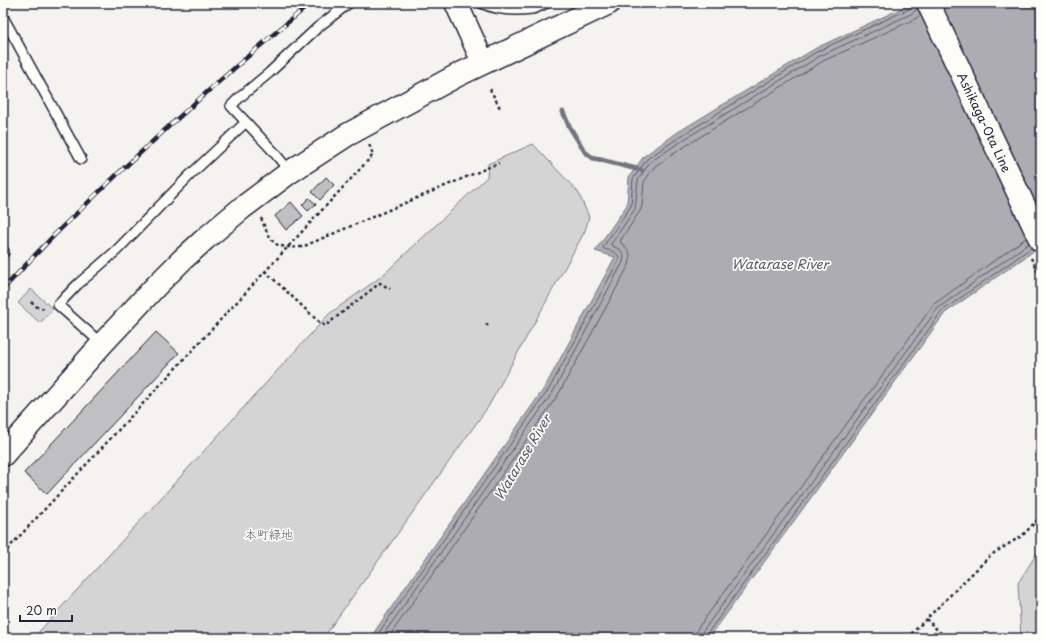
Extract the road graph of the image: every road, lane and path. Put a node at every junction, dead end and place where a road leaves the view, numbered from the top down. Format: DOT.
graph roads {
  1 [pos="349,3"];
  2 [pos="456,3"];
  3 [pos="481,3"];
  4 [pos="546,3"];
  5 [pos="609,3"];
  6 [pos="928,3"];
  7 [pos="3,17"];
  8 [pos="483,62"];
  9 [pos="490,89"];
  10 [pos="500,108"];
  11 [pos="246,122"];
  12 [pos="369,144"];
  13 [pos="81,159"];
  14 [pos="499,164"];
  15 [pos="290,172"];
  16 [pos="260,215"];
  17 [pos="1041,241"];
  18 [pos="288,248"];
  19 [pos="265,271"];
  20 [pos="390,288"];
  21 [pos="486,324"];
  22 [pos="490,327"];
  23 [pos="102,344"];
  24 [pos="3,455"];
  25 [pos="1041,516"];
  26 [pos="3,554"];
  27 [pos="926,619"];
  28 [pos="907,638"];
  29 [pos="946,638"];
  1 -- 11 [label="lane"];
  2 -- 8 [label="street"];
  3 -- 4 [label="lane"];
  5 -- 8 [label="street"];
  6 -- 17 [label="street, Ashikaga-Ota Line"];
  7 -- 13 [label="lane"];
  8 -- 15 [label="street"];
  9 -- 10 [label="path"];
  11 -- 15 [label="lane"];
  11 -- 23 [label="lane"];
  12 -- 18 [label="path"];
  14 -- 18 [label="path"];
  15 -- 23 [label="street"];
  16 -- 18 [label="path"];
  18 -- 19 [label="path"];
  19 -- 20 [label="path"];
  19 -- 26 [label="path"];
  21 -- 22 [label="path"];
  23 -- 24 [label="street"];
  25 -- 27 [label="path"];
  27 -- 28 [label="path"];
  27 -- 29 [label="path"];
}
